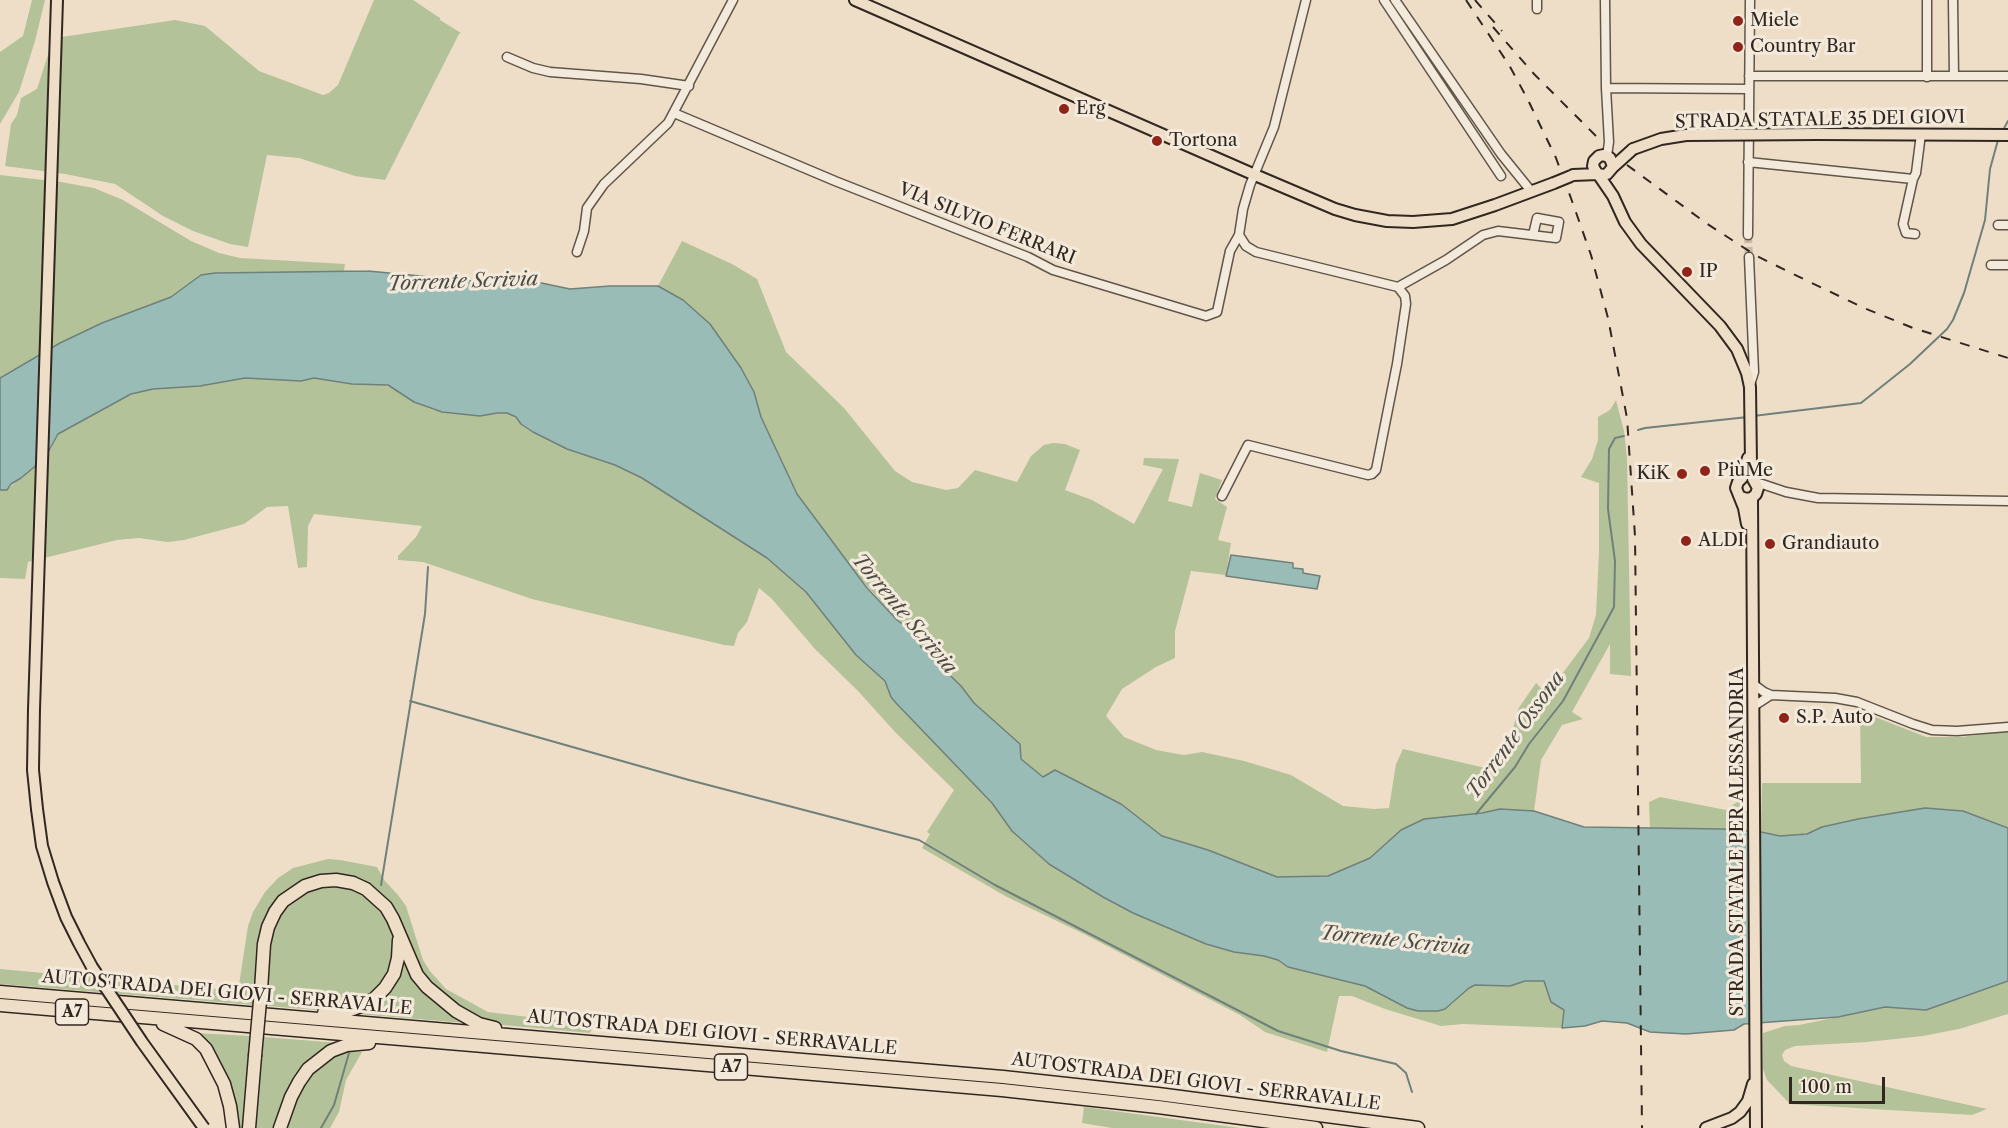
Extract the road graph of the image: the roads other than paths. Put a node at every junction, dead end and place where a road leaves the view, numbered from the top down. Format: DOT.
graph roads {
  1 [pos="57,0"];
  2 [pos="733,0"];
  3 [pos="855,0"];
  4 [pos="1306,0"];
  5 [pos="1384,0"];
  6 [pos="1395,0"];
  7 [pos="1605,0"];
  8 [pos="1750,0"];
  9 [pos="1927,0"];
  10 [pos="1953,0"];
  11 [pos="507,57"];
  12 [pos="1749,76"];
  13 [pos="1954,76"];
  14 [pos="2008,76"];
  15 [pos="1927,77"];
  16 [pos="689,86"];
  17 [pos="1606,88"];
  18 [pos="1749,89"];
  19 [pos="674,113"];
  20 [pos="1922,134"];
  21 [pos="2008,135"];
  22 [pos="1633,149"];
  23 [pos="1602,157"];
  24 [pos="1748,162"];
  25 [pos="1612,170"];
  26 [pos="1598,174"];
  27 [pos="1255,175"];
  28 [pos="1572,175"];
  29 [pos="1501,176"];
  30 [pos="1912,179"];
  31 [pos="1531,191"];
  32 [pos="1613,196"];
  33 [pos="1998,225"];
  34 [pos="2008,225"];
  35 [pos="1915,234"];
  36 [pos="1239,235"];
  37 [pos="1533,235"];
  38 [pos="1748,235"];
  39 [pos="577,252"];
  40 [pos="1749,258"];
  41 [pos="1991,265"];
  42 [pos="2008,265"];
  43 [pos="1398,287"];
  44 [pos="1752,337"];
  45 [pos="1737,349"];
  46 [pos="1750,387"];
  47 [pos="1750,480"];
  48 [pos="1786,492"];
  49 [pos="1222,496"];
  50 [pos="1750,496"];
  51 [pos="2008,501"];
  52 [pos="1753,684"];
  53 [pos="1771,694"];
  54 [pos="1754,706"];
  55 [pos="2008,727"];
  56 [pos="399,935"];
  57 [pos="0,992"];
  58 [pos="0,1005"];
  59 [pos="232,1012"];
  60 [pos="145,1018"];
  61 [pos="516,1035"];
  62 [pos="419,1041"];
  63 [pos="1756,1069"];
  64 [pos="204,1128"];
  65 [pos="233,1128"];
  66 [pos="249,1128"];
  67 [pos="280,1128"];
  68 [pos="1316,1128"];
  69 [pos="1418,1128"];
  70 [pos="1711,1128"];
  71 [pos="1756,1128"];
  1 -- 64 [label="main road, bridge"];
  2 -- 16 [label="street"];
  3 -- 27 [label="main road"];
  4 -- 27 [label="street"];
  5 -- 29 [label="street"];
  6 -- 31 [label="street"];
  7 -- 17 [label="street"];
  8 -- 12 [label="street"];
  9 -- 15 [label="street"];
  10 -- 13 [label="street"];
  11 -- 16 [label="street"];
  12 -- 15 [label="street"];
  12 -- 18 [label="street"];
  13 -- 14 [label="street"];
  13 -- 15 [label="street"];
  16 -- 19 [label="street"];
  17 -- 18 [label="street"];
  17 -- 23 [label="street"];
  18 -- 24 [label="street"];
  19 -- 36 [label="street, VIA SILVIO FERRARI"];
  19 -- 39 [label="street"];
  20 -- 21 [label="main road, STRADA STATALE 35 DEI GIOVI"];
  20 -- 22 [label="main road, STRADA STATALE 35 DEI GIOVI, bridge"];
  20 -- 30 [label="street"];
  22 -- 23 [label="main road, STRADA STATALE 35 DEI GIOVI"];
  22 -- 25 [label="main road, STRADA STATALE 35 DEI GIOVI"];
  23 -- 25 [label="main road"];
  23 -- 26 [label="main road"];
  23 -- 28 [label="main road, STRADA STATALE 35 DEI GIOVI"];
  24 -- 30 [label="street"];
  24 -- 38 [label="street"];
  25 -- 26 [label="main road"];
  25 -- 32 [label="main road, STRADA STATALE PER ALESSANDRIA"];
  26 -- 28 [label="main road"];
  26 -- 32 [label="main road, STRADA STATALE PER ALESSANDRIA"];
  27 -- 31 [label="main road"];
  27 -- 36 [label="street"];
  28 -- 31 [label="main road, bridge"];
  30 -- 35 [label="street"];
  32 -- 45 [label="main road, STRADA STATALE PER ALESSANDRIA"];
  33 -- 34 [label="street"];
  36 -- 43 [label="street"];
  37 -- 43 [label="street"];
  40 -- 44 [label="street"];
  41 -- 42 [label="street"];
  43 -- 49 [label="street"];
  44 -- 45 [label="street"];
  44 -- 46 [label="street"];
  45 -- 46 [label="main road, STRADA STATALE PER ALESSANDRIA"];
  46 -- 47 [label="main road, STRADA STATALE PER ALESSANDRIA"];
  47 -- 48 [label="street"];
  47 -- 50 [label="main road, STRADA STATALE PER ALESSANDRIA"];
  47 -- 50 [label="main road, STRADA STATALE PER ALESSANDRIA"];
  48 -- 50 [label="street"];
  48 -- 51 [label="street"];
  50 -- 52 [label="main road, STRADA STATALE PER ALESSANDRIA"];
  52 -- 53 [label="street"];
  52 -- 54 [label="main road, STRADA STATALE PER ALESSANDRIA"];
  53 -- 54 [label="street"];
  53 -- 55 [label="street"];
  54 -- 63 [label="main road, STRADA STATALE PER ALESSANDRIA"];
  56 -- 59 [label="highway"];
  56 -- 61 [label="highway"];
  56 -- 66 [label="highway, bridge"];
  57 -- 59 [label="highway, AUTOSTRADA DEI GIOVI - SERRAVALLE / A7"];
  58 -- 60 [label="highway, AUTOSTRADA DEI GIOVI - SERRAVALLE / A7"];
  59 -- 61 [label="highway, AUTOSTRADA DEI GIOVI - SERRAVALLE / A7"];
  60 -- 62 [label="highway, AUTOSTRADA DEI GIOVI - SERRAVALLE / A7"];
  60 -- 65 [label="highway"];
  61 -- 69 [label="highway, AUTOSTRADA DEI GIOVI - SERRAVALLE / A7"];
  62 -- 67 [label="highway"];
  62 -- 68 [label="highway, AUTOSTRADA DEI GIOVI - SERRAVALLE / A7"];
  63 -- 70 [label="main road"];
  63 -- 71 [label="main road, STRADA STATALE PER ALESSANDRIA"];
}
